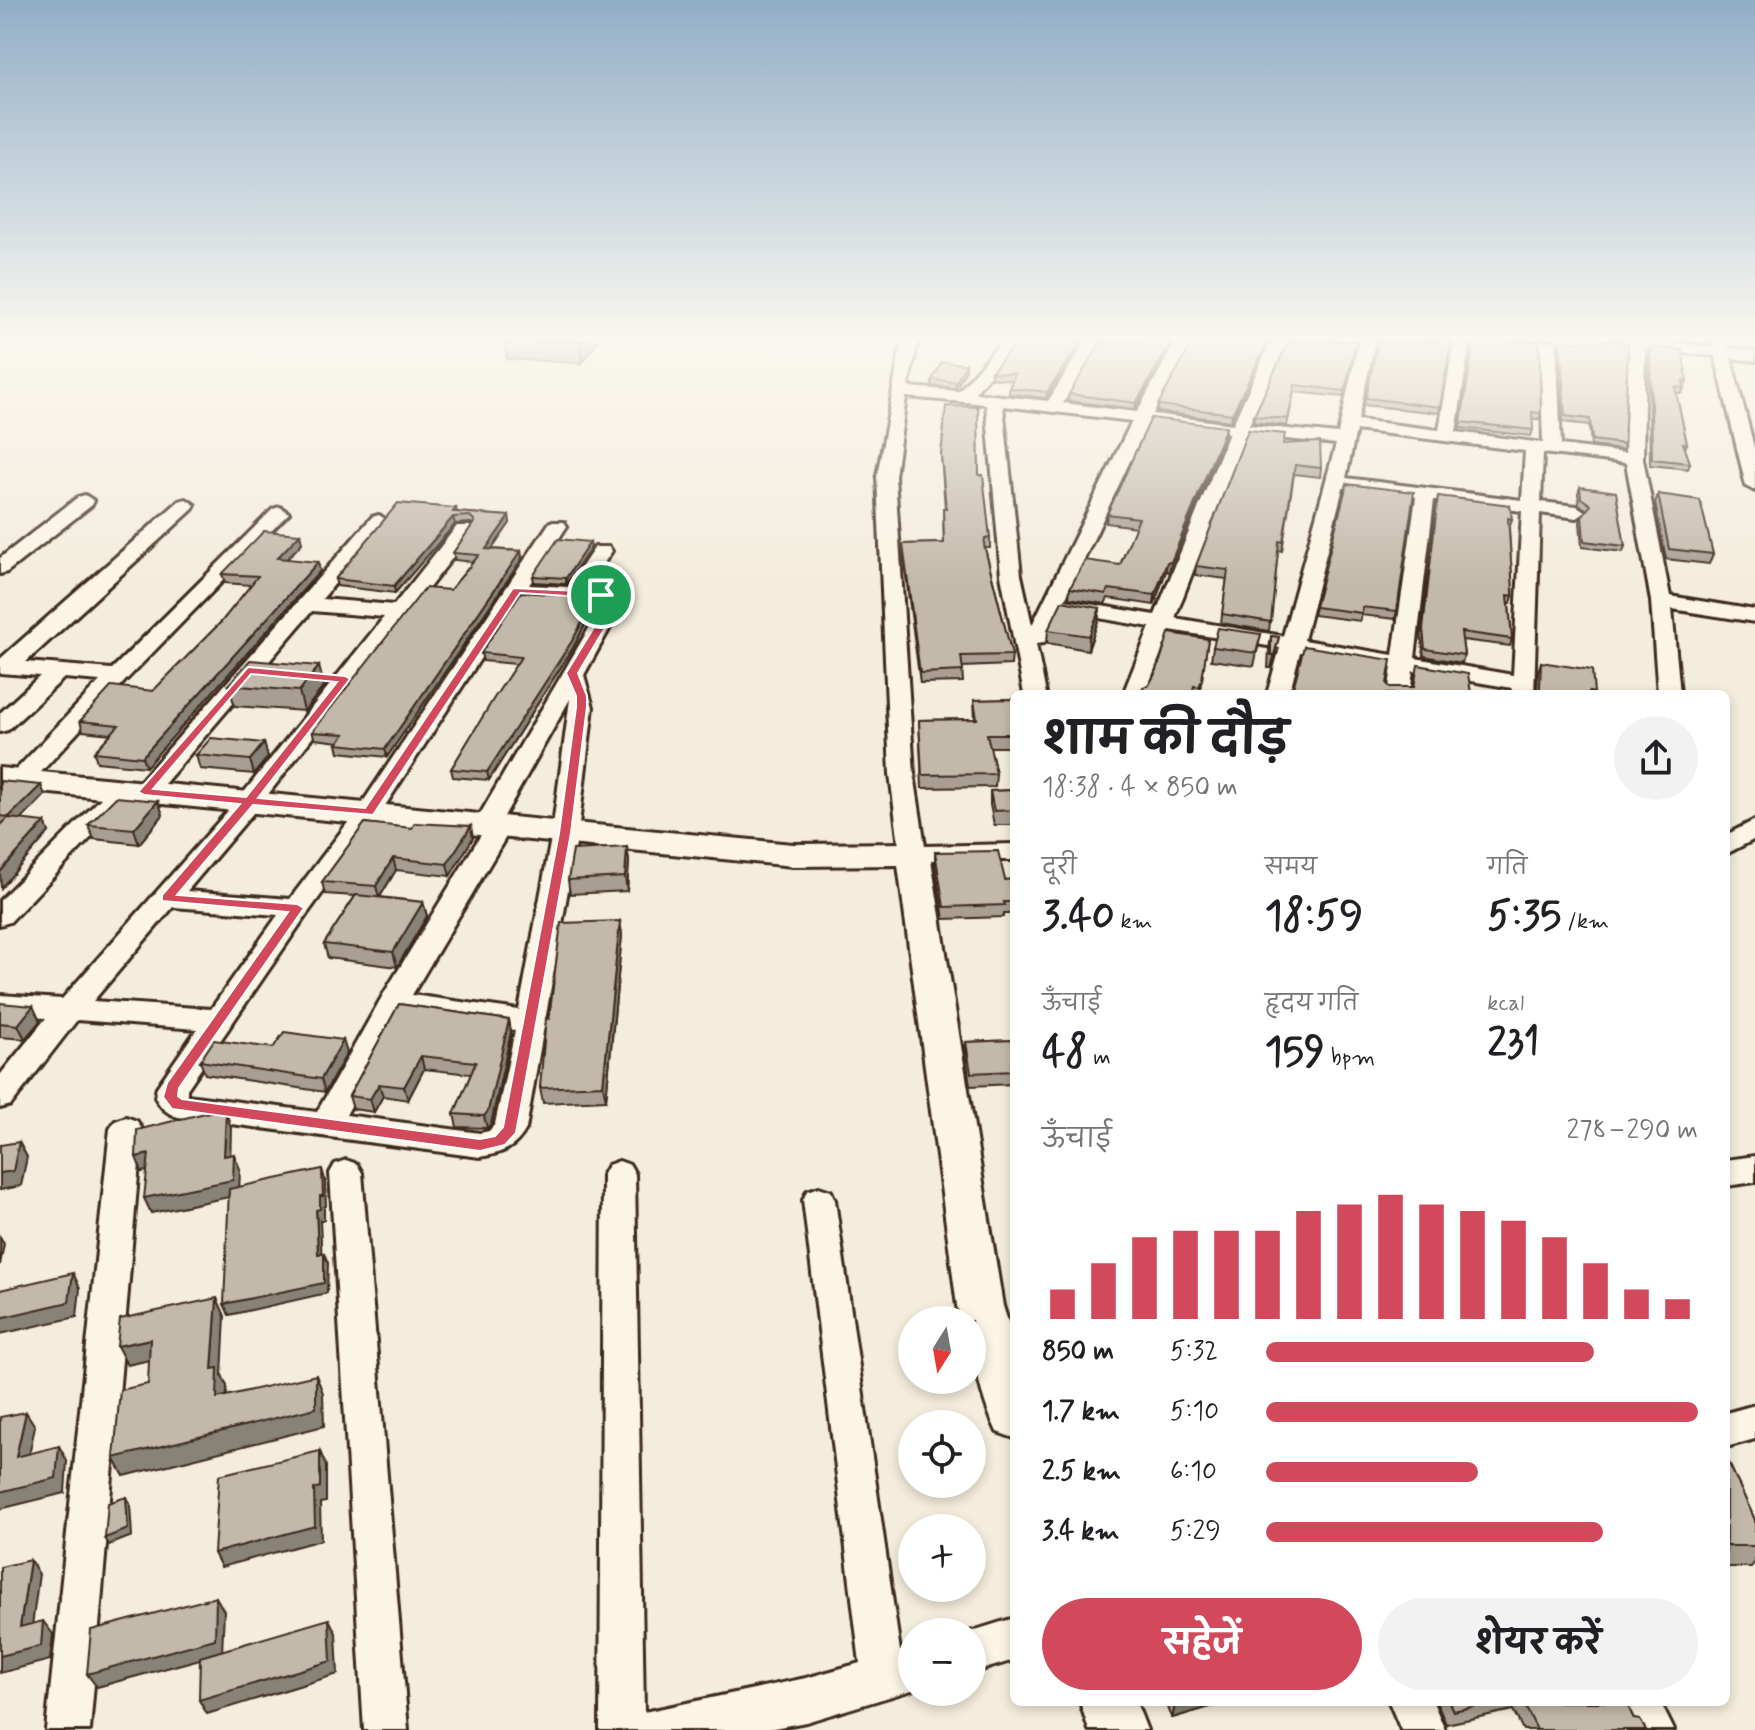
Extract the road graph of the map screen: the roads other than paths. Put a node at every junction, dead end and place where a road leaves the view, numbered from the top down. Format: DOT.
graph roads {
  1 [pos="894,422"];
  2 [pos="996,422"];
  3 [pos="1140,422"];
  4 [pos="1168,422"];
  5 [pos="1243,422"];
  6 [pos="1349,422"];
  7 [pos="1449,422"];
  8 [pos="1544,422"];
  9 [pos="1635,422"];
  10 [pos="1749,426"];
  11 [pos="1238,432"];
  12 [pos="1347,432"];
  13 [pos="1447,436"];
  14 [pos="1543,448"];
  15 [pos="1634,459"];
  16 [pos="1336,482"];
  17 [pos="1755,486"];
  18 [pos="1426,493"];
  19 [pos="85,501"];
  20 [pos="186,505"];
  21 [pos="1530,506"];
  22 [pos="1577,512"];
  23 [pos="280,513"];
  24 [pos="379,521"];
  25 [pos="557,526"];
  26 [pos="464,530"];
  27 [pos="602,551"];
  28 [pos="1,569"];
  29 [pos="517,590"];
  30 [pos="574,593"];
  31 [pos="1661,601"];
  32 [pos="305,604"];
  33 [pos="1054,604"];
  34 [pos="398,612"];
  35 [pos="1755,616"];
  36 [pos="1164,623"];
  37 [pos="1023,641"];
  38 [pos="1290,643"];
  39 [pos="1403,663"];
  40 [pos="4,667"];
  41 [pos="248,670"];
  42 [pos="52,671"];
  43 [pos="276,673"];
  44 [pos="572,673"];
  45 [pos="117,676"];
  46 [pos="317,676"];
  47 [pos="345,679"];
  48 [pos="1523,688"];
  49 [pos="1034,690"];
  50 [pos="1136,690"];
  51 [pos="1279,690"];
  52 [pos="1400,690"];
  53 [pos="1669,690"];
  54 [pos="0,701"];
  55 [pos="0,725"];
  56 [pos="10,779"];
  57 [pos="134,790"];
  58 [pos="250,801"];
  59 [pos="369,812"];
  60 [pos="494,824"];
  61 [pos="1755,828"];
  62 [pos="565,833"];
  63 [pos="1730,844"];
  64 [pos="1010,852"];
  65 [pos="913,854"];
  66 [pos="166,898"];
  67 [pos="297,908"];
  68 [pos="0,916"];
  69 [pos="393,1002"];
  70 [pos="0,1005"];
  71 [pos="68,1011"];
  72 [pos="219,1020"];
  73 [pos="531,1022"];
  74 [pos="0,1097"];
  75 [pos="326,1123"];
  76 [pos="126,1129"];
  77 [pos="1755,1169"];
  78 [pos="1730,1172"];
  79 [pos="346,1173"];
  80 [pos="619,1174"];
  81 [pos="819,1200"];
  82 [pos="1010,1403"];
  83 [pos="1755,1422"];
  84 [pos="1730,1429"];
  85 [pos="1010,1640"];
  86 [pos="986,1648"];
  87 [pos="897,1673"];
  88 [pos="1109,1706"];
  89 [pos="1413,1706"];
  90 [pos="1638,1706"];
  91 [pos="68,1730"];
  92 [pos="386,1730"];
  93 [pos="622,1730"];
  94 [pos="652,1730"];
  95 [pos="1118,1730"];
  96 [pos="1423,1730"];
  97 [pos="1652,1730"];
  1 -- 65 [label="street"];
  2 -- 37 [label="street"];
  3 -- 33 [label="street"];
  4 -- 11 [label="street"];
  5 -- 11 [label="street"];
  6 -- 12 [label="street"];
  7 -- 13 [label="street"];
  8 -- 14 [label="street"];
  9 -- 15 [label="street"];
  10 -- 17 [label="street"];
  11 -- 12 [label="street"];
  11 -- 36 [label="street"];
  12 -- 13 [label="street"];
  12 -- 16 [label="street"];
  13 -- 14 [label="street"];
  14 -- 15 [label="street"];
  14 -- 21 [label="street"];
  15 -- 31 [label="street"];
  16 -- 18 [label="street"];
  16 -- 38 [label="street"];
  18 -- 21 [label="street"];
  18 -- 39 [label="street"];
  19 -- 28 [label="street"];
  20 -- 40 [label="street"];
  21 -- 22 [label="street"];
  21 -- 48 [label="street"];
  23 -- 45 [label="street"];
  24 -- 32 [label="street"];
  25 -- 29 [label="street"];
  26 -- 34 [label="street"];
  27 -- 30 [label="street"];
  29 -- 30 [label="street"];
  29 -- 59 [label="street"];
  30 -- 44 [label="street"];
  31 -- 35 [label="street"];
  31 -- 53 [label="street"];
  32 -- 34 [label="street"];
  32 -- 41 [label="street"];
  33 -- 36 [label="street"];
  33 -- 37 [label="street"];
  34 -- 47 [label="street"];
  36 -- 38 [label="street"];
  36 -- 50 [label="street"];
  37 -- 49 [label="street"];
  38 -- 39 [label="street"];
  38 -- 51 [label="street"];
  39 -- 48 [label="street"];
  39 -- 52 [label="street"];
  40 -- 42 [label="street"];
  41 -- 43 [label="street"];
  41 -- 57 [label="street"];
  42 -- 45 [label="street"];
  42 -- 54 [label="street"];
  42 -- 55 [label="street"];
  44 -- 60 [label="street"];
  44 -- 62 [label="street"];
  45 -- 56 [label="street"];
  46 -- 47 [label="street"];
  47 -- 58 [label="street"];
  56 -- 57 [label="street"];
  57 -- 58 [label="street"];
  57 -- 68 [label="street"];
  58 -- 59 [label="street"];
  58 -- 66 [label="street"];
  59 -- 60 [label="street"];
  59 -- 67 [label="street"];
  60 -- 62 [label="street"];
  60 -- 69 [label="street"];
  61 -- 63 [label="street"];
  62 -- 65 [label="street"];
  62 -- 73 [label="street"];
  64 -- 65 [label="street"];
  65 -- 82 [label="street"];
  66 -- 67 [label="street"];
  66 -- 71 [label="street"];
  67 -- 72 [label="street"];
  69 -- 73 [label="street"];
  69 -- 75 [label="street"];
  70 -- 71 [label="street"];
  71 -- 72 [label="street"];
  71 -- 74 [label="street"];
  72 -- 75 [label="street"];
  73 -- 75 [label="street"];
  76 -- 91 [label="street"];
  77 -- 78 [label="street"];
  79 -- 92 [label="street"];
  80 -- 93 [label="street"];
  81 -- 87 [label="street"];
  83 -- 84 [label="street"];
  85 -- 86 [label="street"];
  87 -- 94 [label="street"];
  88 -- 95 [label="street"];
  89 -- 96 [label="street"];
  90 -- 97 [label="street"];
}
